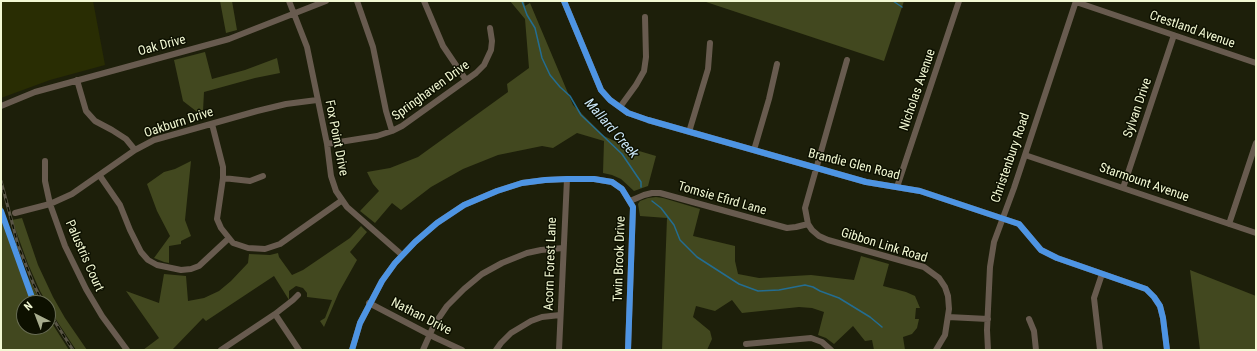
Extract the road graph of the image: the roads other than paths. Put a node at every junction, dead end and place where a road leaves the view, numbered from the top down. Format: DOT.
graph roads {
  1 [pos="289,1"];
  2 [pos="326,1"];
  3 [pos="357,1"];
  4 [pos="424,1"];
  5 [pos="564,1"];
  6 [pos="959,1"];
  7 [pos="1076,1"];
  8 [pos="294,14"];
  9 [pos="645,16"];
  10 [pos="490,28"];
  11 [pos="1174,35"];
  12 [pos="710,43"];
  13 [pos="847,60"];
  14 [pos="1256,63"];
  15 [pos="777,64"];
  16 [pos="77,80"];
  17 [pos="466,80"];
  18 [pos="317,100"];
  19 [pos="1,106"];
  20 [pos="620,107"];
  21 [pos="212,124"];
  22 [pos="392,131"];
  23 [pos="689,132"];
  24 [pos="1256,143"];
  25 [pos="327,144"];
  26 [pos="135,150"];
  27 [pos="754,150"];
  28 [pos="1025,155"];
  29 [pos="45,162"];
  30 [pos="816,167"];
  31 [pos="100,176"];
  32 [pos="263,176"];
  33 [pos="223,178"];
  34 [pos="566,179"];
  35 [pos="897,187"];
  36 [pos="1123,188"];
  37 [pos="342,201"];
  38 [pos="630,201"];
  39 [pos="50,204"];
  40 [pos="15,213"];
  41 [pos="1002,218"];
  42 [pos="808,224"];
  43 [pos="1229,224"];
  44 [pos="1256,233"];
  45 [pos="228,239"];
  46 [pos="562,248"];
  47 [pos="402,255"];
  48 [pos="1102,274"];
  49 [pos="298,295"];
  50 [pos="369,303"];
  51 [pos="275,314"];
  52 [pos="560,315"];
  53 [pos="948,317"];
  54 [pos="988,319"];
  55 [pos="1029,319"];
  56 [pos="430,334"];
  57 [pos="746,344"];
  58 [pos="127,350"];
  59 [pos="221,350"];
  60 [pos="299,350"];
  61 [pos="352,350"];
  62 [pos="423,350"];
  63 [pos="462,350"];
  64 [pos="496,350"];
  65 [pos="559,350"];
  66 [pos="628,350"];
  67 [pos="831,350"];
  68 [pos="936,350"];
  69 [pos="988,350"];
  70 [pos="1036,350"];
  71 [pos="1100,350"];
  72 [pos="1167,350"];
  1 -- 8 [label="street, Fox Point Drive"];
  2 -- 8 [label="street, Oak Drive"];
  3 -- 22 [label="street"];
  4 -- 17 [label="street"];
  5 -- 20 [label="street, Brandie Glen Road"];
  6 -- 35 [label="street, Nicholas Avenue"];
  7 -- 11 [label="street, Crestland Avenue"];
  7 -- 28 [label="street, Christenbury Road"];
  8 -- 16 [label="street, Oak Drive"];
  8 -- 18 [label="street, Fox Point Drive"];
  9 -- 20 [label="street"];
  10 -- 17 [label="street, Springhaven Drive"];
  11 -- 14 [label="street, Crestland Avenue"];
  11 -- 36 [label="street, Sylvan Drive"];
  12 -- 23 [label="street"];
  13 -- 30 [label="street"];
  15 -- 27 [label="street"];
  16 -- 19 [label="street, Oak Drive"];
  16 -- 26 [label="street"];
  17 -- 22 [label="street, Springhaven Drive"];
  18 -- 21 [label="street, Oakburn Drive"];
  18 -- 25 [label="street, Fox Point Drive"];
  20 -- 23 [label="street, Brandie Glen Road"];
  21 -- 26 [label="street, Oakburn Drive"];
  21 -- 33 [label="street"];
  22 -- 25 [label="street, Springhaven Drive"];
  23 -- 27 [label="street, Brandie Glen Road"];
  24 -- 43 [label="street"];
  25 -- 37 [label="street, Fox Point Drive"];
  26 -- 31 [label="street, Oakburn Drive"];
  27 -- 30 [label="street, Brandie Glen Road"];
  28 -- 36 [label="street, Starmount Avenue"];
  28 -- 41 [label="street, Christenbury Road"];
  29 -- 39 [label="street, Palustris Court"];
  30 -- 35 [label="street, Brandie Glen Road"];
  30 -- 42 [label="street"];
  31 -- 39 [label="street, Oakburn Drive"];
  31 -- 45 [label="street"];
  32 -- 33 [label="street"];
  33 -- 45 [label="street"];
  34 -- 38 [label="street, Twin Brook Drive"];
  34 -- 46 [label="street, Acorn Forest Lane"];
  34 -- 47 [label="street, Twin Brook Drive"];
  35 -- 41 [label="street, Brandie Glen Road"];
  36 -- 43 [label="street, Starmount Avenue"];
  37 -- 45 [label="street"];
  37 -- 47 [label="street, Fox Point Drive"];
  38 -- 42 [label="street, Tomsie Efird Lane"];
  38 -- 66 [label="street, Twin Brook Drive"];
  39 -- 40 [label="street, Oakburn Drive"];
  39 -- 58 [label="street, Palustris Court"];
  41 -- 48 [label="street, Brandie Glen Road"];
  41 -- 54 [label="street, Christenbury Road"];
  42 -- 53 [label="street, Gibbon Link Road"];
  43 -- 44 [label="street, Starmount Avenue"];
  46 -- 52 [label="street, Acorn Forest Lane"];
  46 -- 56 [label="street"];
  47 -- 50 [label="street, Twin Brook Drive"];
  48 -- 71 [label="street"];
  48 -- 72 [label="street, Brandie Glen Road"];
  49 -- 51 [label="street"];
  50 -- 56 [label="street, Nathan Drive"];
  50 -- 61 [label="street, Twin Brook Drive"];
  51 -- 59 [label="street"];
  51 -- 60 [label="street"];
  52 -- 64 [label="street"];
  52 -- 65 [label="street, Acorn Forest Lane"];
  53 -- 54 [label="street"];
  53 -- 68 [label="street, Gibbon Link Road"];
  54 -- 69 [label="street, Christenbury Road"];
  55 -- 70 [label="street"];
  56 -- 62 [label="street"];
  56 -- 63 [label="street, Nathan Drive"];
  57 -- 67 [label="street"];
}
